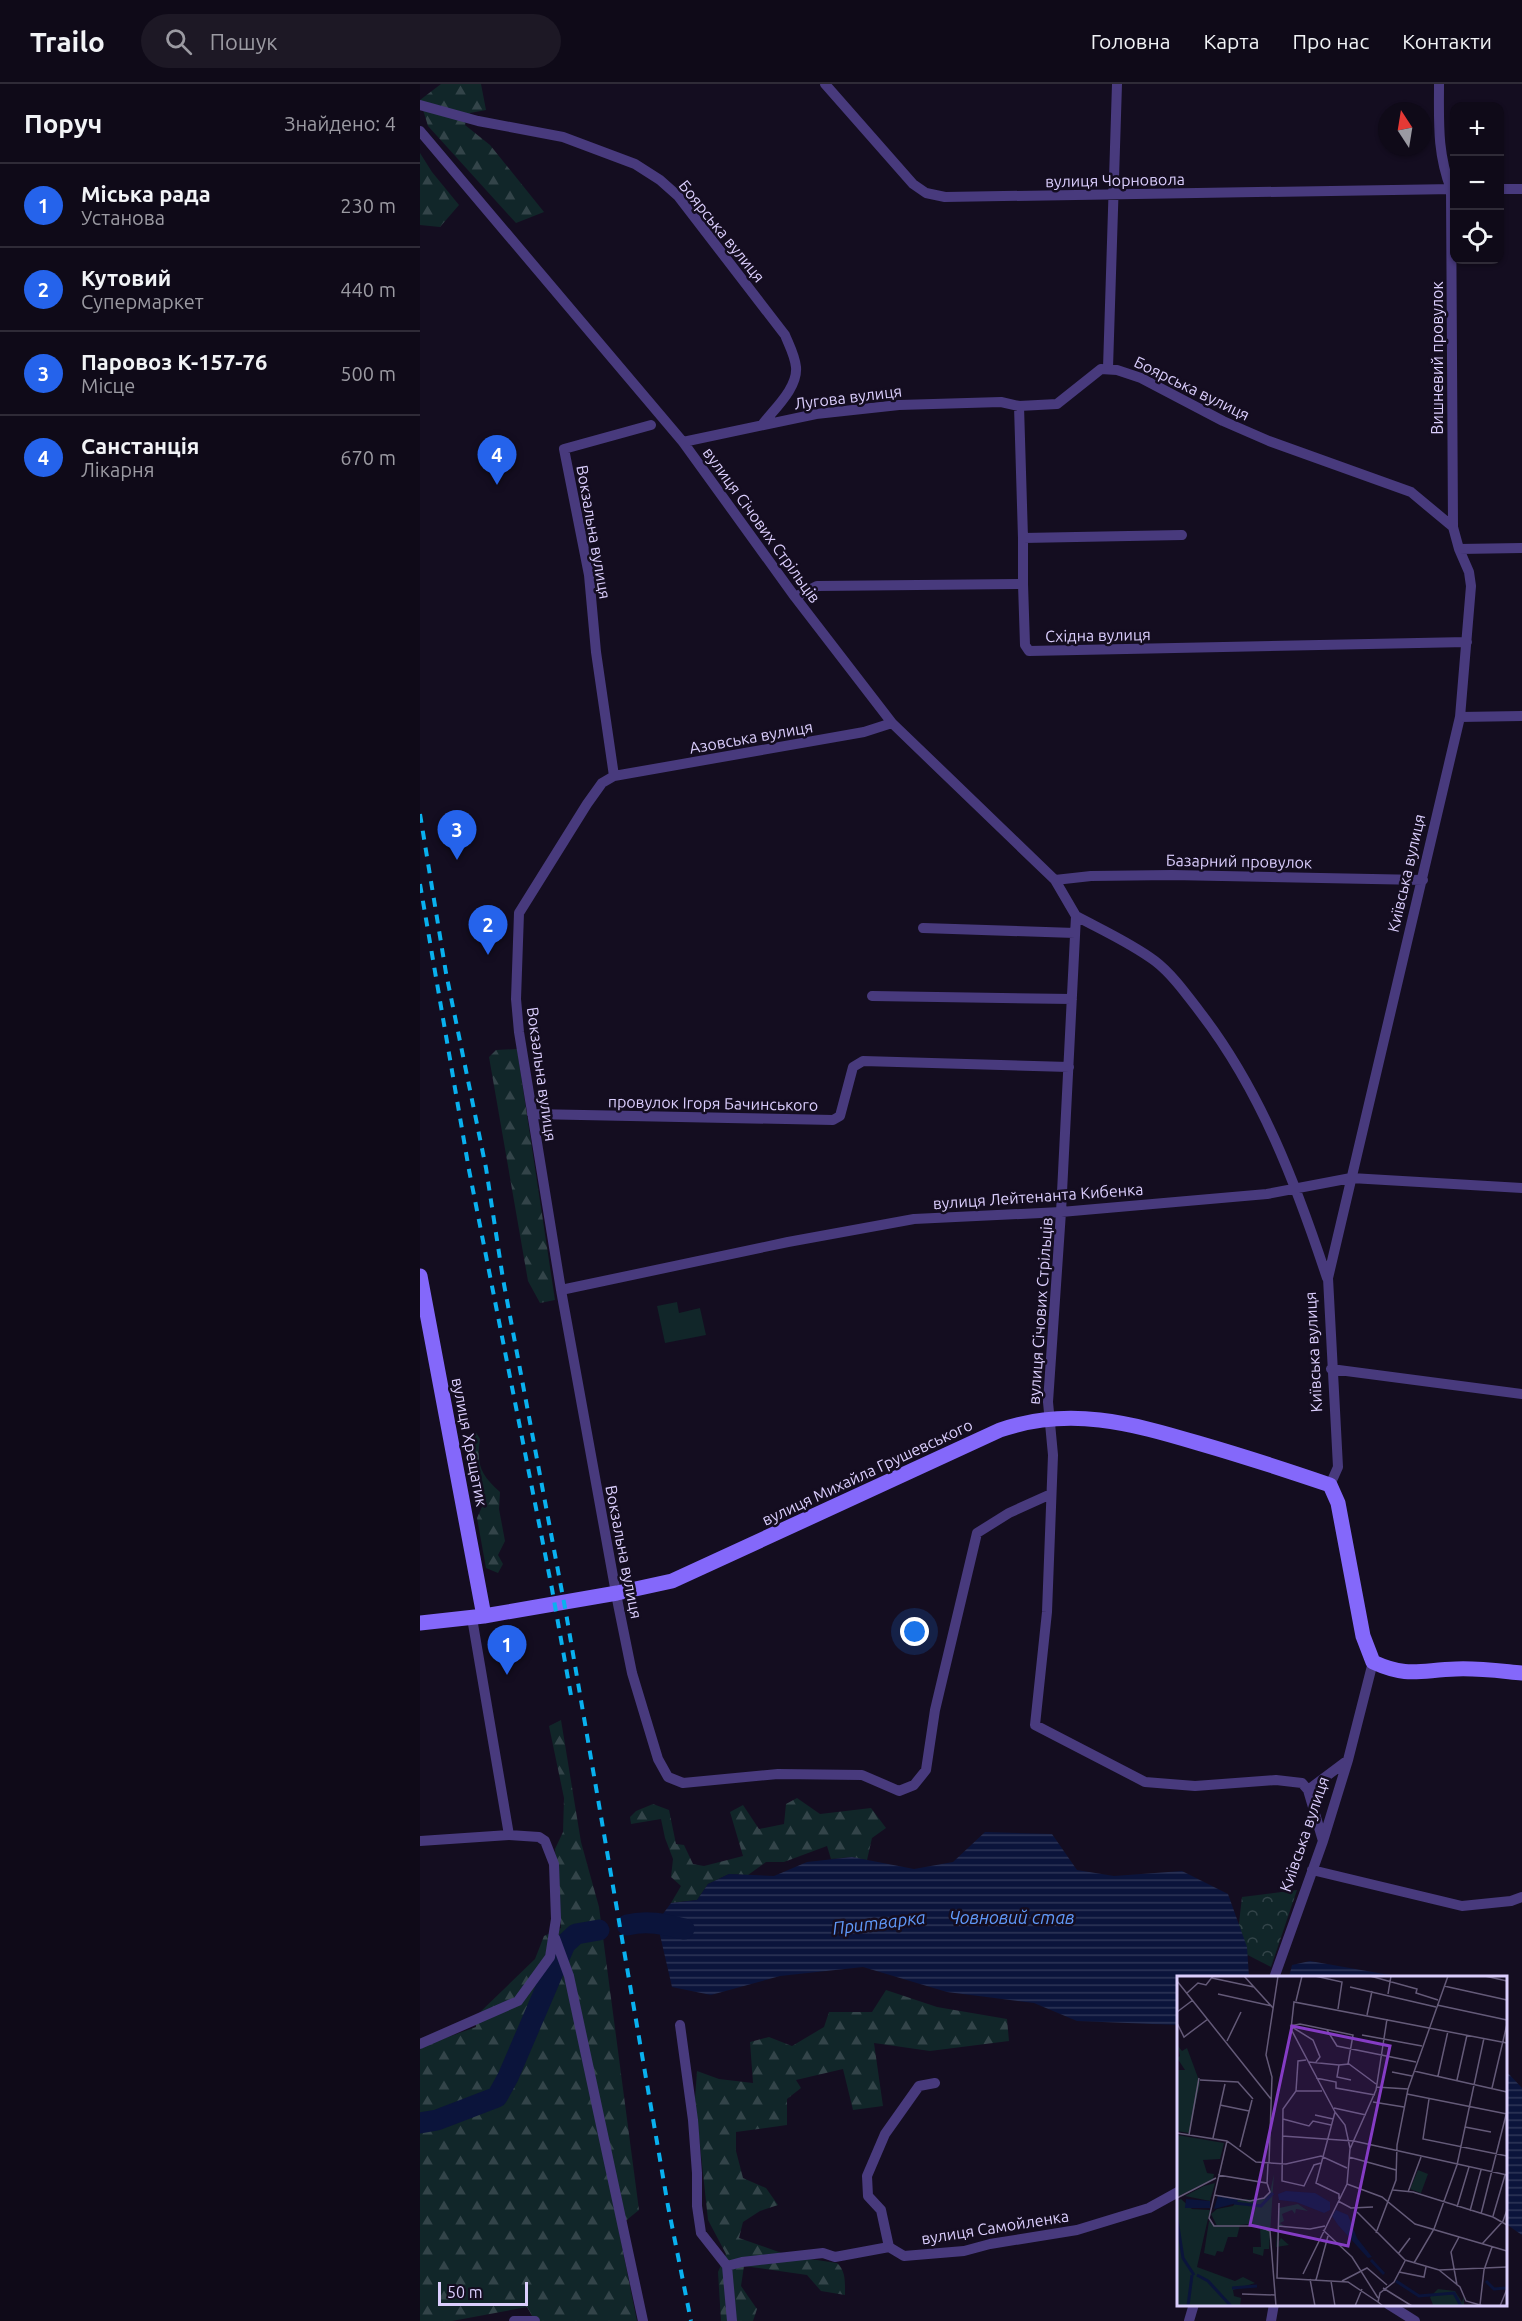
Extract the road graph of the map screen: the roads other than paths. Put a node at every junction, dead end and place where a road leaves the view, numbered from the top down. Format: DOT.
graph roads {
  1 [pos="825,84"];
  2 [pos="1116,84"];
  3 [pos="1439,84"];
  4 [pos="420,105"];
  5 [pos="420,131"];
  6 [pos="1450,183"];
  7 [pos="1450,189"];
  8 [pos="1504,189"];
  9 [pos="1522,189"];
  10 [pos="1114,195"];
  11 [pos="1453,210"];
  12 [pos="1108,368"];
  13 [pos="1018,406"];
  14 [pos="651,425"];
  15 [pos="762,425"];
  16 [pos="683,442"];
  17 [pos="1453,527"];
  18 [pos="1182,535"];
  19 [pos="1023,538"];
  20 [pos="1522,548"];
  21 [pos="1459,549"];
  22 [pos="1023,584"];
  23 [pos="795,597"];
  24 [pos="1467,642"];
  25 [pos="1522,716"];
  26 [pos="1460,717"];
  27 [pos="892,723"];
  28 [pos="614,776"];
  29 [pos="1055,880"];
  30 [pos="1423,880"];
  31 [pos="1076,916"];
  32 [pos="923,928"];
  33 [pos="1075,933"];
  34 [pos="872,996"];
  35 [pos="1072,999"];
  36 [pos="1069,1067"];
  37 [pos="532,1114"];
  38 [pos="1351,1178"];
  39 [pos="1522,1188"];
  40 [pos="1297,1189"];
  41 [pos="1061,1212"];
  42 [pos="420,1276"];
  43 [pos="1328,1278"];
  44 [pos="561,1290"];
  45 [pos="1331,1369"];
  46 [pos="1522,1394"];
  47 [pos="1049,1418"];
  48 [pos="1330,1485"];
  49 [pos="1051,1494"];
  50 [pos="616,1593"];
  51 [pos="478,1617"];
  52 [pos="420,1623"];
  53 [pos="1373,1662"];
  54 [pos="1522,1673"];
  55 [pos="1348,1760"];
  56 [pos="1308,1790"];
  57 [pos="509,1835"];
  58 [pos="420,1841"];
  59 [pos="1323,1841"];
  60 [pos="1312,1870"];
  61 [pos="1522,1897"];
  62 [pos="556,1942"];
  63 [pos="1274,1976"];
  64 [pos="681,2025"];
  65 [pos="420,2044"];
  66 [pos="934,2083"];
  67 [pos="1177,2193"];
  68 [pos="889,2247"];
  69 [pos="727,2266"];
  70 [pos="1194,2306"];
  71 [pos="1274,2306"];
  72 [pos="1391,2306"];
  73 [pos="514,2321"];
  74 [pos="535,2321"];
  75 [pos="643,2321"];
  76 [pos="732,2321"];
  77 [pos="1190,2321"];
  78 [pos="1271,2321"];
  79 [pos="1415,2321"];
  1 -- 10 [label="street, вулиця Чорновола"];
  2 -- 10 [label="street"];
  3 -- 6 [label="street, Вишневий провулок"];
  4 -- 15 [label="street, Боярська вулиця"];
  5 -- 16 [label="street, вулиця Січових Стрільців"];
  7 -- 10 [label="street, вулиця Чорновола"];
  8 -- 9 [label="street"];
  10 -- 12 [label="street"];
  11 -- 17 [label="street, Вишневий провулок"];
  12 -- 13 [label="street, Боярська вулиця"];
  12 -- 17 [label="street, Боярська вулиця"];
  13 -- 15 [label="street, Лугова вулиця"];
  13 -- 19 [label="street"];
  14 -- 28 [label="street, Вокзальна вулиця"];
  15 -- 16 [label="street, Лугова вулиця"];
  16 -- 23 [label="street, вулиця Січових Стрільців"];
  17 -- 21 [label="street, Вишневий провулок"];
  18 -- 19 [label="street"];
  19 -- 22 [label="street"];
  20 -- 21 [label="street"];
  21 -- 24 [label="street, Вишневий провулок"];
  22 -- 23 [label="street"];
  22 -- 24 [label="street, Східна вулиця"];
  23 -- 27 [label="street, вулиця Січових Стрільців"];
  24 -- 26 [label="street, Київська вулиця"];
  25 -- 26 [label="street"];
  26 -- 30 [label="street, Київська вулиця"];
  27 -- 28 [label="street, Азовська вулиця"];
  27 -- 29 [label="street, вулиця Січових Стрільців"];
  28 -- 37 [label="street, Вокзальна вулиця"];
  29 -- 30 [label="street, Базарний провулок"];
  29 -- 31 [label="street, вулиця Січових Стрільців"];
  30 -- 38 [label="street, Київська вулиця"];
  31 -- 33 [label="street, вулиця Січових Стрільців"];
  31 -- 40 [label="street"];
  32 -- 33 [label="street"];
  33 -- 35 [label="street, вулиця Січових Стрільців"];
  34 -- 35 [label="street"];
  35 -- 36 [label="street, вулиця Січових Стрільців"];
  36 -- 37 [label="street, провулок Ігоря Бачинського"];
  36 -- 41 [label="street, вулиця Січових Стрільців"];
  37 -- 44 [label="street, Вокзальна вулиця"];
  38 -- 39 [label="street, вулиця Лейтенанта Кибенка"];
  38 -- 40 [label="street, вулиця Лейтенанта Кибенка"];
  38 -- 43 [label="street, Київська вулиця"];
  40 -- 41 [label="street, вулиця Лейтенанта Кибенка"];
  40 -- 43 [label="street"];
  41 -- 44 [label="street, вулиця Лейтенанта Кибенка"];
  41 -- 47 [label="street, вулиця Січових Стрільців"];
  42 -- 51 [label="street, вулиця Хрещатик"];
  43 -- 45 [label="street, Київська вулиця"];
  44 -- 50 [label="street, Вокзальна вулиця"];
  45 -- 46 [label="street"];
  45 -- 48 [label="street, Київська вулиця"];
  47 -- 48 [label="street, вулиця Михайла Грушевського"];
  47 -- 49 [label="street, вулиця Січових Стрільців"];
  47 -- 50 [label="street, вулиця Михайла Грушевського"];
  48 -- 53 [label="street"];
  49 -- 50 [label="street, Вокзальна вулиця"];
  49 -- 56 [label="street, вулиця Січових Стрільців"];
  50 -- 51 [label="street, вулиця Михайла Грушевського"];
  51 -- 52 [label="street, вулиця Михайла Грушевського"];
  51 -- 57 [label="street"];
  53 -- 54 [label="street"];
  53 -- 55 [label="street, Київська вулиця"];
  55 -- 56 [label="street"];
  55 -- 59 [label="street, Київська вулиця"];
  56 -- 59 [label="street"];
  57 -- 58 [label="street"];
  57 -- 62 [label="street"];
  59 -- 60 [label="street, Київська вулиця"];
  60 -- 61 [label="street"];
  60 -- 63 [label="street, Київська вулиця"];
  62 -- 65 [label="street"];
  62 -- 75 [label="street"];
  64 -- 69 [label="street"];
  66 -- 68 [label="street"];
  67 -- 68 [label="street, вулиця Самойленка"];
  68 -- 69 [label="street, вулиця Самойленка"];
  69 -- 76 [label="street"];
  70 -- 77 [label="street"];
  71 -- 78 [label="street"];
  72 -- 79 [label="street"];
  73 -- 74 [label="street"];
}
